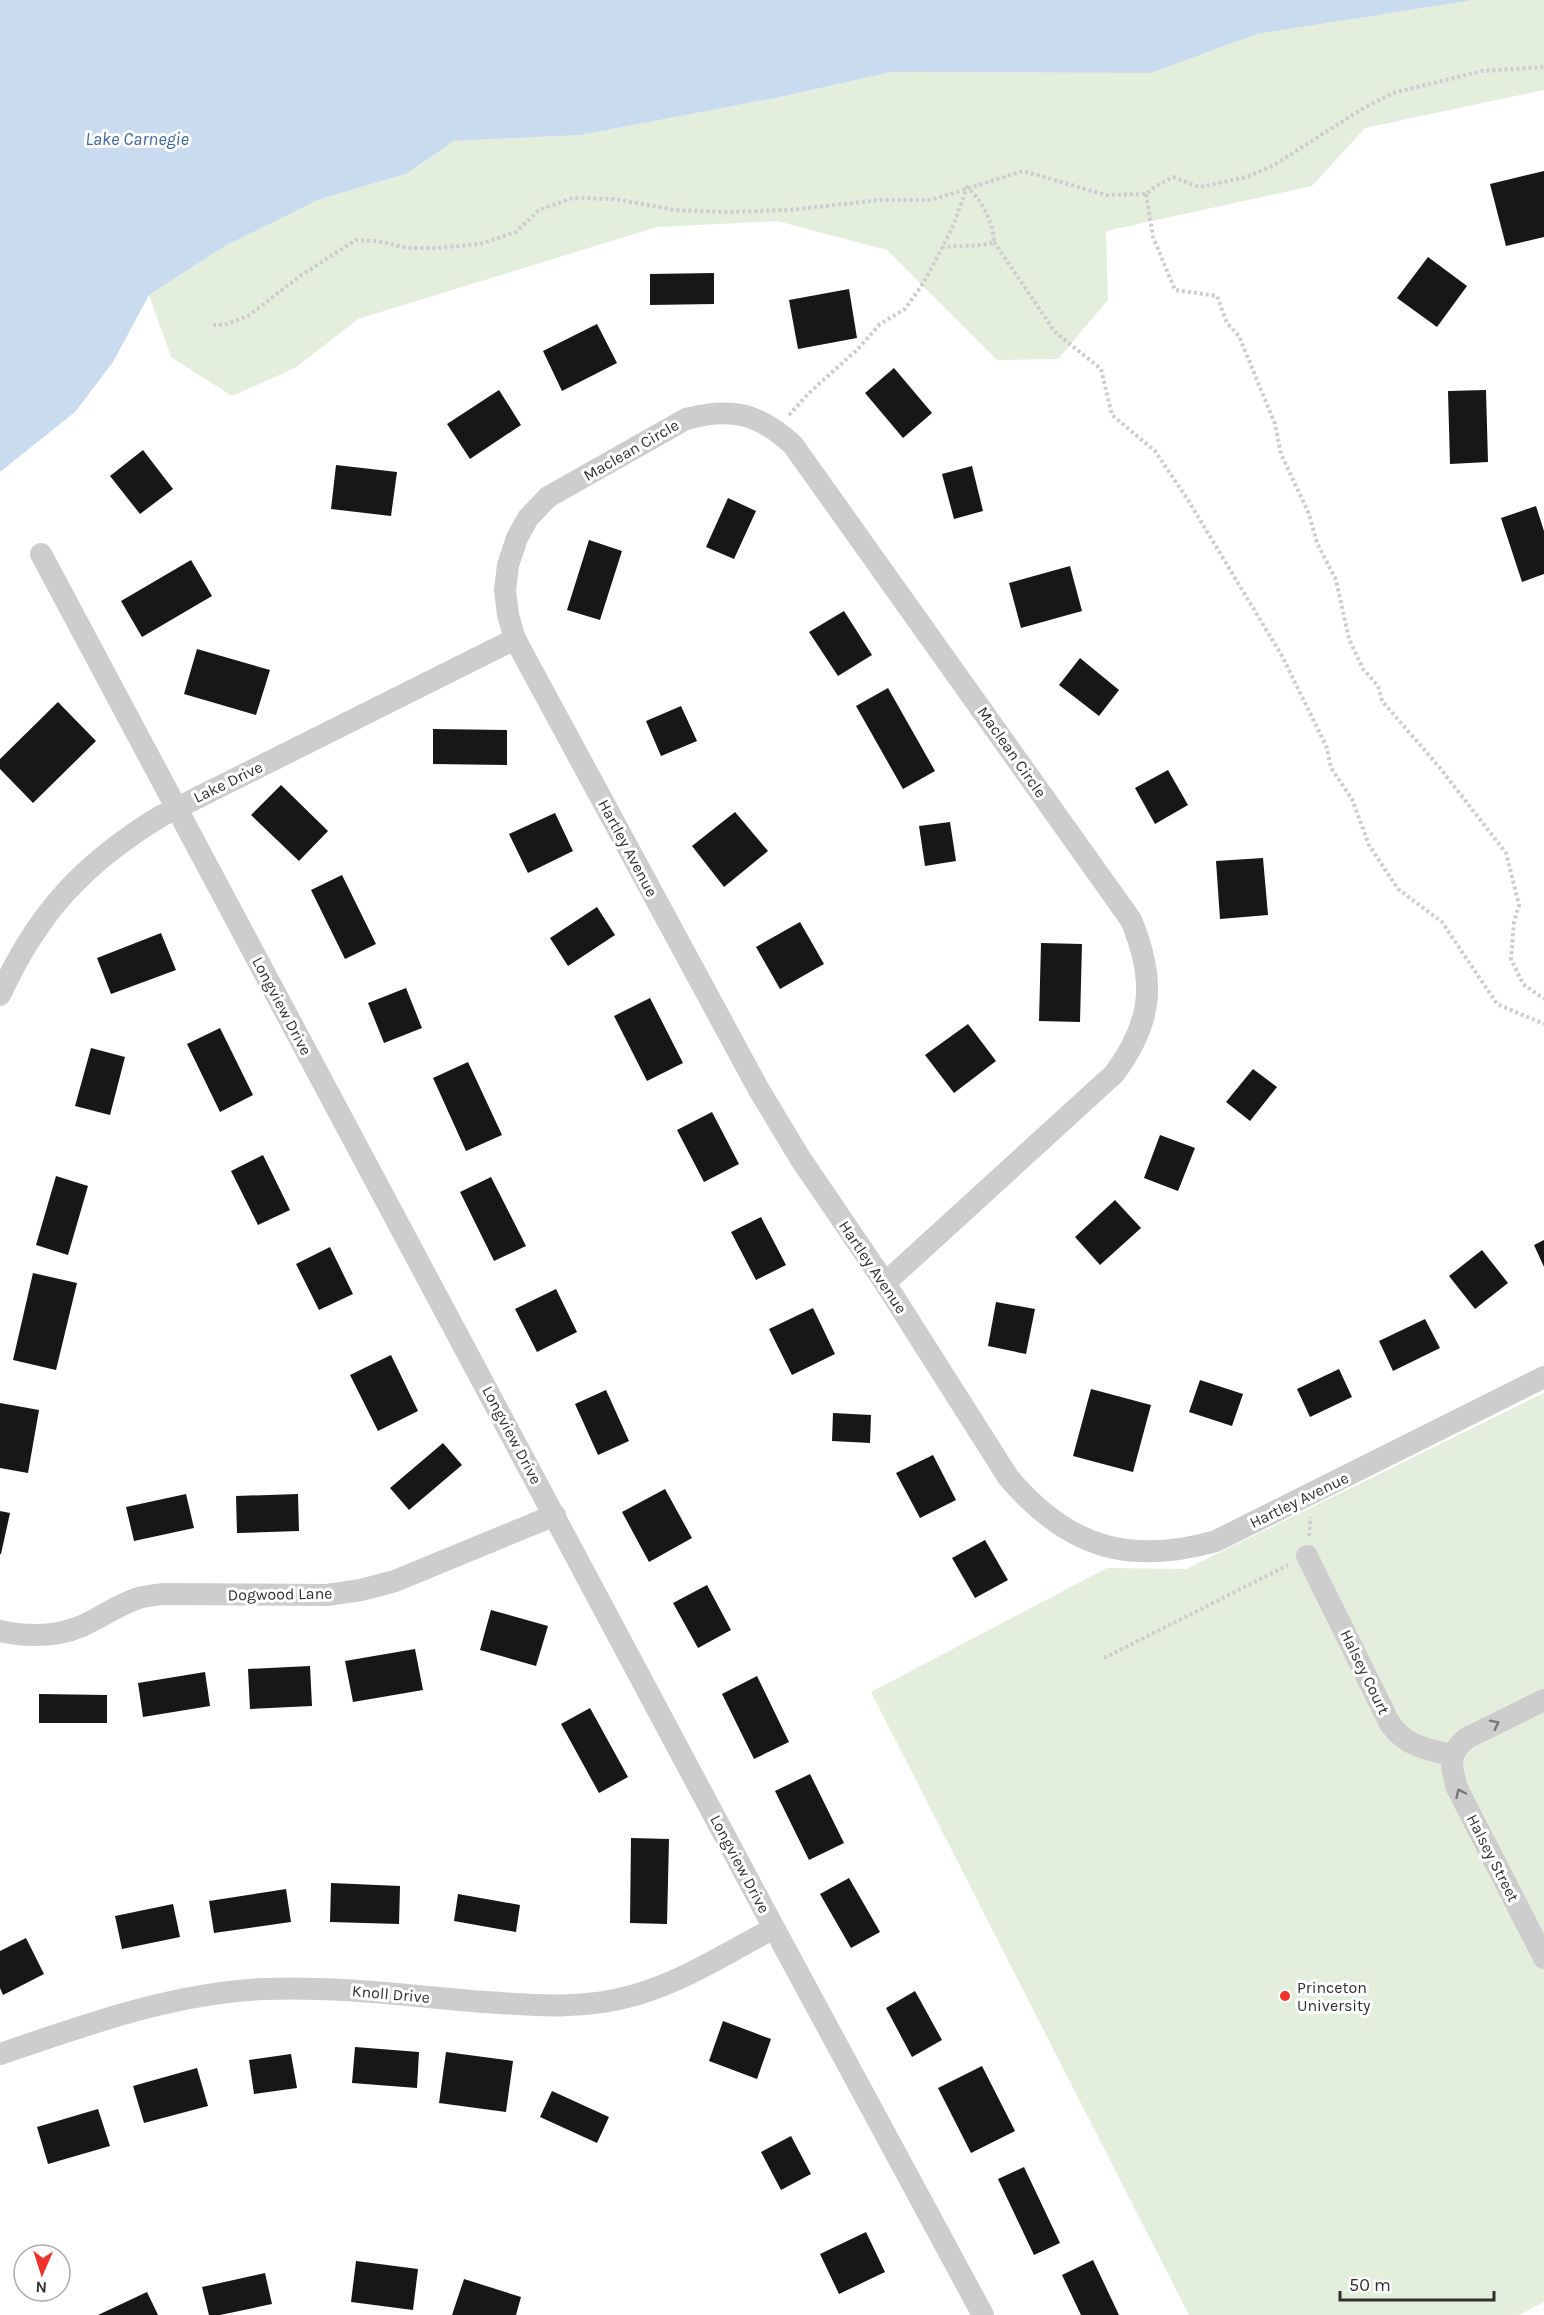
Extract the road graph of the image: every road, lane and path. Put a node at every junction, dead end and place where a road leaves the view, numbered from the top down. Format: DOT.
graph roads {
  1 [pos="1544,67"];
  2 [pos="967,187"];
  3 [pos="1146,194"];
  4 [pos="994,242"];
  5 [pos="943,247"];
  6 [pos="213,325"];
  7 [pos="787,418"];
  8 [pos="528,518"];
  9 [pos="41,554"];
  10 [pos="515,639"];
  11 [pos="176,808"];
  12 [pos="0,994"];
  13 [pos="1544,999"];
  14 [pos="1544,1024"];
  15 [pos="885,1283"];
  16 [pos="1544,1377"];
  17 [pos="555,1515"];
  18 [pos="1306,1556"];
  19 [pos="0,1631"];
  20 [pos="1104,1658"];
  21 [pos="1544,1700"];
  22 [pos="1452,1755"];
  23 [pos="774,1928"];
  24 [pos="1544,1958"];
  25 [pos="0,2054"];
  26 [pos="983,2315"];
  1 -- 3 [label="path"];
  2 -- 3 [label="path"];
  2 -- 4 [label="path"];
  2 -- 5 [label="path"];
  2 -- 6 [label="path"];
  3 -- 13 [label="path"];
  4 -- 5 [label="path"];
  4 -- 14 [label="path"];
  5 -- 7 [label="path"];
  8 -- 10 [label="street, Hartley Avenue"];
  8 -- 15 [label="street, Maclean Circle"];
  9 -- 11 [label="street, Longview Drive"];
  10 -- 11 [label="street, Lake Drive"];
  10 -- 15 [label="street, Hartley Avenue"];
  11 -- 12 [label="street, Lake Drive"];
  11 -- 17 [label="street, Longview Drive"];
  15 -- 16 [label="street, Hartley Avenue"];
  17 -- 19 [label="street, Dogwood Lane"];
  17 -- 23 [label="street, Longview Drive"];
  18 -- 20 [label="path"];
  18 -- 22 [label="street, Halsey Court"];
  22 -- 21 [label="street, one-way"];
  24 -- 22 [label="street, Halsey Street, one-way"];
  23 -- 25 [label="street, Knoll Drive"];
  23 -- 26 [label="street, Longview Drive"];
}
